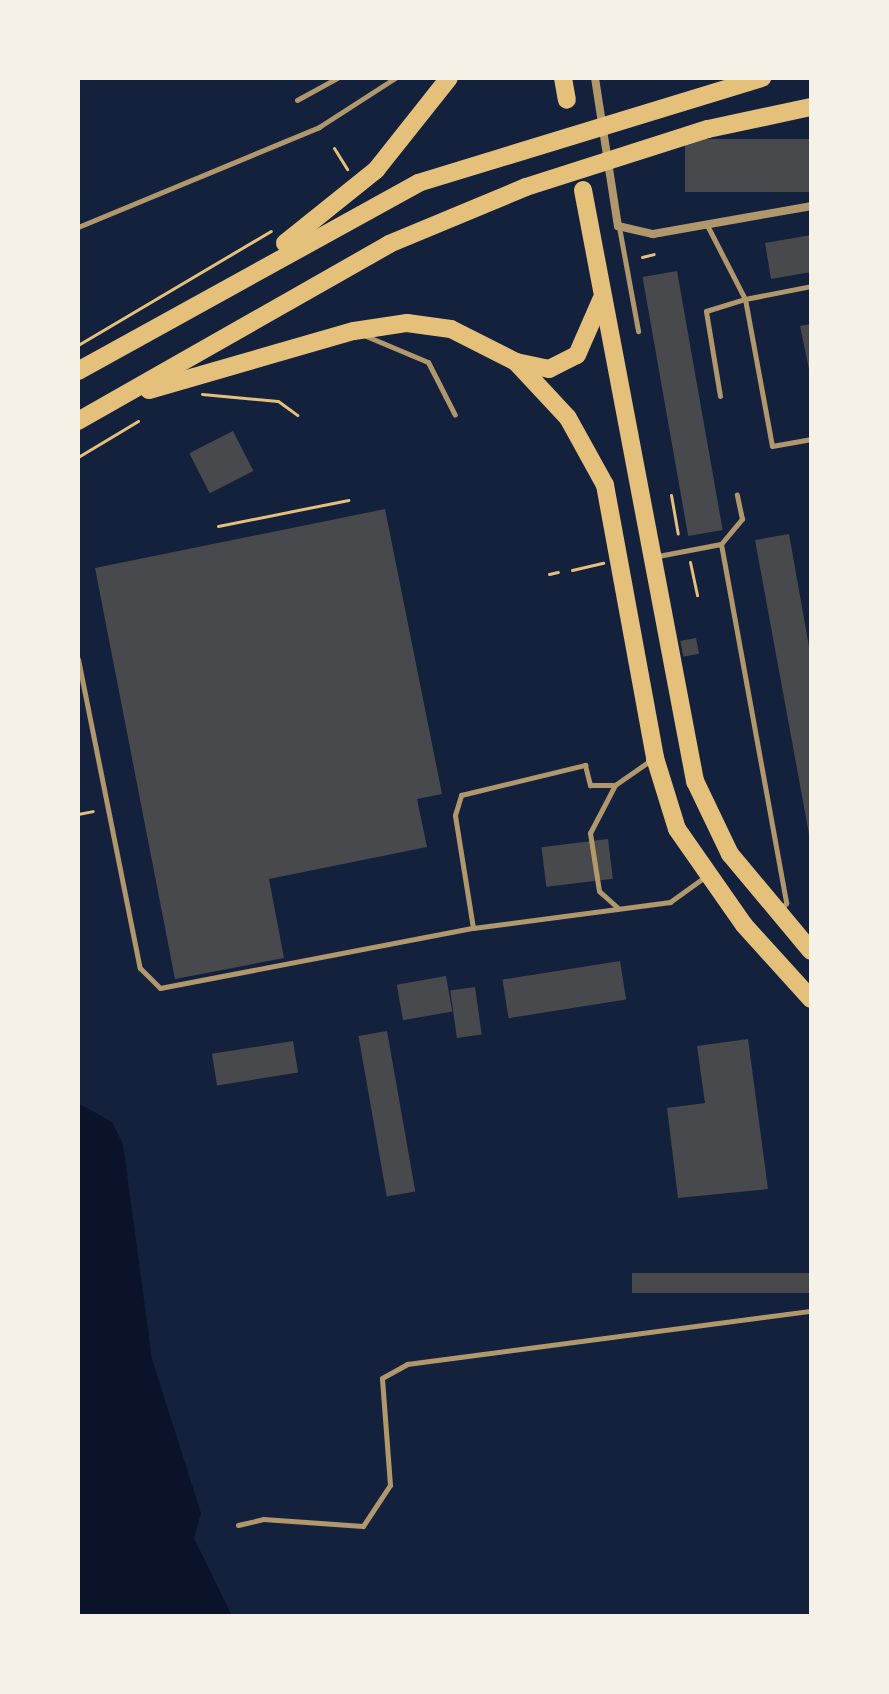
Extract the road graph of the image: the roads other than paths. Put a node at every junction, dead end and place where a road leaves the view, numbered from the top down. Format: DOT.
graph roads {
  1 [pos="337,78"];
  2 [pos="395,78"];
  3 [pos="449,78"];
  4 [pos="563,78"];
  5 [pos="595,78"];
  6 [pos="729,78"];
  7 [pos="762,78"];
  8 [pos="698,94"];
  9 [pos="297,100"];
  10 [pos="567,100"];
  11 [pos="811,107"];
  12 [pos="583,190"];
  13 [pos="811,206"];
  14 [pos="618,226"];
  15 [pos="78,227"];
  16 [pos="708,227"];
  17 [pos="252,270"];
  18 [pos="811,286"];
  19 [pos="602,297"];
  20 [pos="745,299"];
  21 [pos="354,331"];
  22 [pos="638,331"];
  23 [pos="516,362"];
  24 [pos="78,371"];
  25 [pos="720,396"];
  26 [pos="123,397"];
  27 [pos="455,415"];
  28 [pos="78,421"];
  29 [pos="811,439"];
  30 [pos="737,495"];
  31 [pos="721,544"];
  32 [pos="651,558"];
  33 [pos="78,659"];
  34 [pos="655,758"];
  35 [pos="615,785"];
  36 [pos="730,854"];
  37 [pos="707,875"];
  38 [pos="619,909"];
  39 [pos="779,915"];
  40 [pos="473,928"];
  41 [pos="811,951"];
  42 [pos="811,999"];
  43 [pos="811,1311"];
  44 [pos="238,1525"];
  1 -- 9 [label="lane"];
  2 -- 15 [label="lane"];
  3 -- 17 [label="main road"];
  4 -- 10 [label="main road"];
  5 -- 14 [label="street"];
  6 -- 8 [label="main road"];
  7 -- 8 [label="main road"];
  8 -- 17 [label="main road"];
  11 -- 26 [label="main road"];
  12 -- 19 [label="main road"];
  13 -- 16 [label="street"];
  14 -- 16 [label="street"];
  14 -- 22 [label="lane"];
  16 -- 20 [label="lane"];
  17 -- 24 [label="main road"];
  18 -- 20 [label="lane"];
  19 -- 23 [label="main road"];
  19 -- 32 [label="main road"];
  20 -- 25 [label="lane"];
  20 -- 29 [label="lane"];
  21 -- 23 [label="main road"];
  21 -- 26 [label="main road"];
  21 -- 27 [label="lane"];
  23 -- 34 [label="main road"];
  26 -- 28 [label="main road"];
  30 -- 31 [label="lane"];
  31 -- 32 [label="lane"];
  31 -- 39 [label="lane"];
  32 -- 36 [label="main road"];
  33 -- 40 [label="lane"];
  34 -- 35 [label="lane"];
  34 -- 37 [label="main road"];
  35 -- 38 [label="lane"];
  35 -- 40 [label="lane"];
  36 -- 37 [label="main road"];
  36 -- 39 [label="main road"];
  37 -- 38 [label="lane"];
  37 -- 42 [label="main road"];
  38 -- 40 [label="lane"];
  39 -- 41 [label="main road"];
  43 -- 44 [label="lane"];
}
